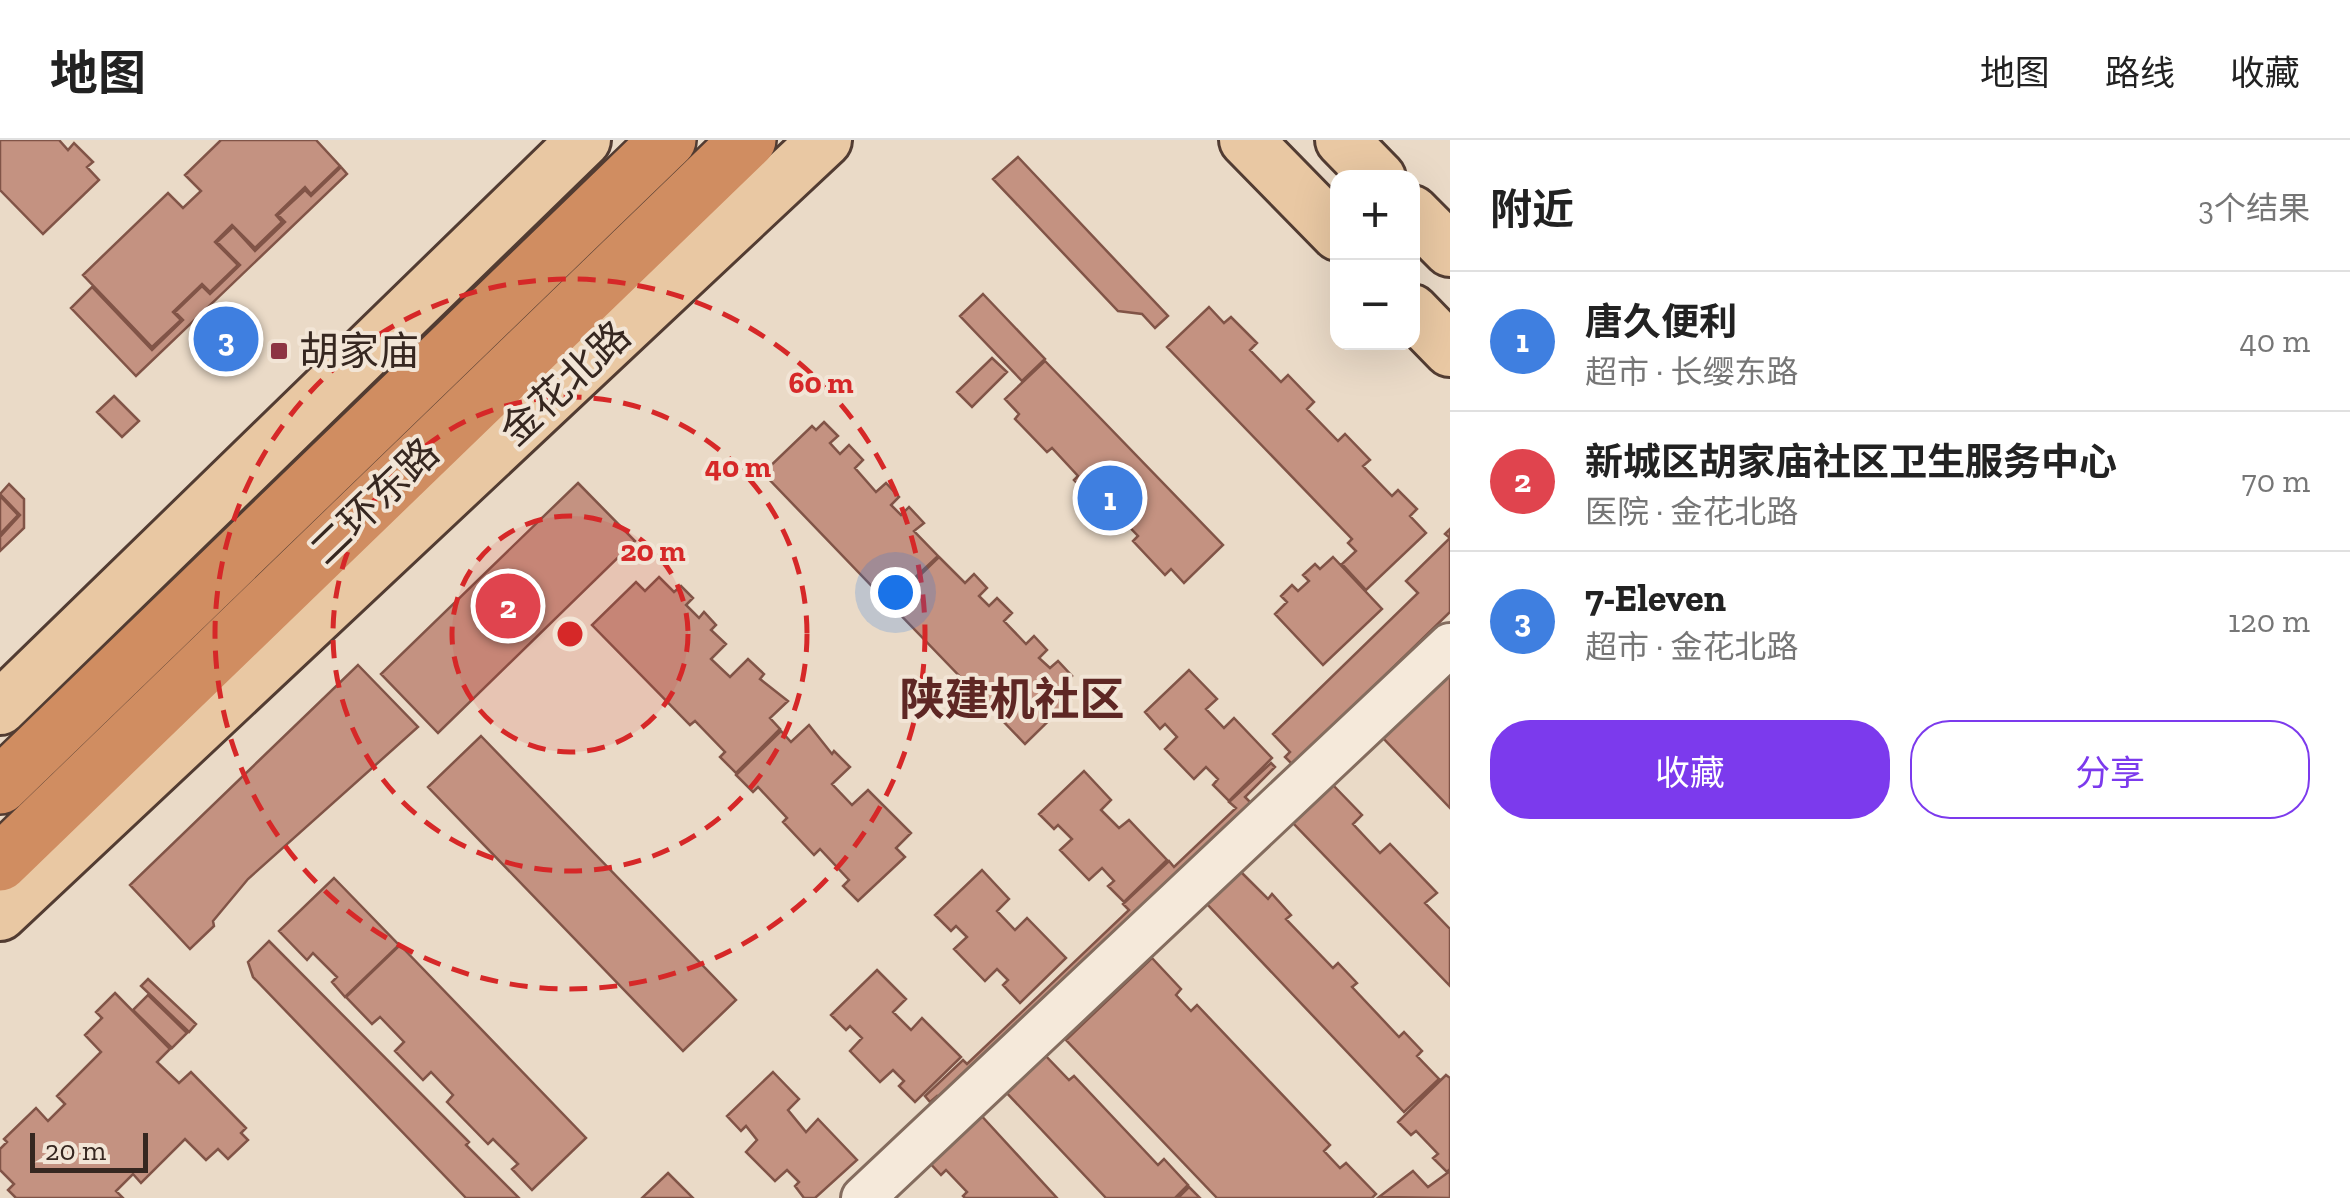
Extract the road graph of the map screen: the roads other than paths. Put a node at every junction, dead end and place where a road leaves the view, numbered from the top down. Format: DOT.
graph roads {
  1 [pos="584,140"];
  2 [pos="668,140"];
  3 [pos="748,140"];
  4 [pos="824,140"];
  5 [pos="1246,140"];
  6 [pos="1342,140"];
  7 [pos="1371,170"];
  8 [pos="1420,220"];
  9 [pos="1330,226"];
  10 [pos="1450,250"];
  11 [pos="1420,320"];
  12 [pos="1450,350"];
  13 [pos="1450,645"];
  14 [pos="0,708"];
  15 [pos="0,786"];
  16 [pos="0,863"];
  17 [pos="0,914"];
  18 [pos="863,1198"];
  1 -- 14 [label="main road"];
  2 -- 15 [label="highway, 二环东路"];
  3 -- 16 [label="highway, 二环东路"];
  4 -- 17 [label="main road, 金花北路"];
  5 -- 9 [label="main road"];
  6 -- 7 [label="main road"];
  8 -- 10 [label="main road"];
  11 -- 12 [label="main road"];
  13 -- 18 [label="street"];
}
